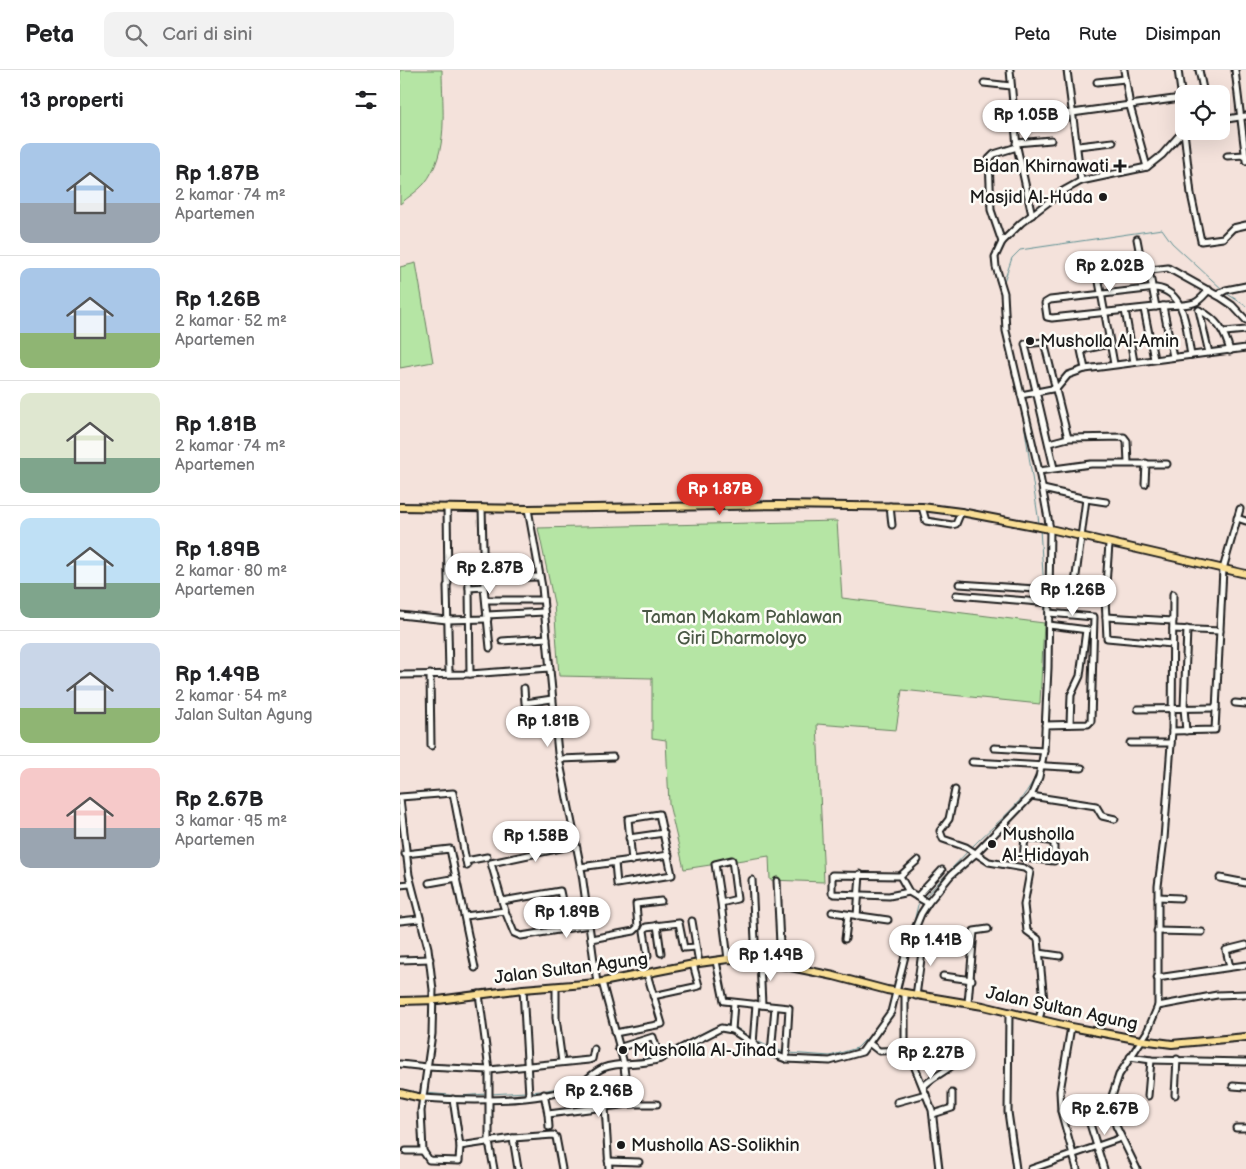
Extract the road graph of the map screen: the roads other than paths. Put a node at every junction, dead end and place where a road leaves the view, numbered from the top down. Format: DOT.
graph roads {
  1 [pos="1010,70"];
  2 [pos="1067,70"];
  3 [pos="1124,70"];
  4 [pos="1178,70"];
  5 [pos="1199,70"];
  6 [pos="1235,70"];
  7 [pos="1125,79"];
  8 [pos="1097,82"];
  9 [pos="984,83"];
  10 [pos="1180,85"];
  11 [pos="1202,85"];
  12 [pos="1011,86"];
  13 [pos="1175,99"];
  14 [pos="1130,106"];
  15 [pos="1074,114"];
  16 [pos="1243,116"];
  17 [pos="1230,118"];
  18 [pos="1014,120"];
  19 [pos="1050,140"];
  20 [pos="1175,140"];
  21 [pos="1185,140"];
  22 [pos="1113,142"];
  23 [pos="1016,145"];
  24 [pos="1078,146"];
  25 [pos="1228,156"];
  26 [pos="1246,158"];
  27 [pos="1147,167"];
  28 [pos="1081,181"];
  29 [pos="1032,215"];
  30 [pos="1246,226"];
  31 [pos="1137,239"];
  32 [pos="1002,242"];
  33 [pos="1146,270"];
  34 [pos="1246,286"];
  35 [pos="1152,288"];
  36 [pos="1208,290"];
  37 [pos="1221,292"];
  38 [pos="1100,294"];
  39 [pos="1196,303"];
  40 [pos="1181,304"];
  41 [pos="1163,306"];
  42 [pos="1156,307"];
  43 [pos="1144,309"];
  44 [pos="1125,310"];
  45 [pos="1199,310"];
  46 [pos="1103,312"];
  47 [pos="1246,320"];
  48 [pos="1246,330"];
  49 [pos="1225,332"];
  50 [pos="1110,344"];
  51 [pos="1246,348"];
  52 [pos="1230,351"];
  53 [pos="1209,353"];
  54 [pos="1191,355"];
  55 [pos="1173,358"];
  56 [pos="1154,359"];
  57 [pos="1134,362"];
  58 [pos="1114,364"];
  59 [pos="1085,369"];
  60 [pos="1054,388"];
  61 [pos="1035,392"];
  62 [pos="1021,395"];
  63 [pos="1068,438"];
  64 [pos="1049,443"];
  65 [pos="1128,463"];
  66 [pos="1146,463"];
  67 [pos="1167,464"];
  68 [pos="1054,468"];
  69 [pos="1039,471"];
  70 [pos="1145,484"];
  71 [pos="1043,489"];
  72 [pos="1086,499"];
  73 [pos="1106,502"];
  74 [pos="890,506"];
  75 [pos="400,507"];
  76 [pos="447,507"];
  77 [pos="922,507"];
  78 [pos="482,508"];
  79 [pos="528,509"];
  80 [pos="1240,509"];
  81 [pos="961,512"];
  82 [pos="1237,518"];
  83 [pos="1246,522"];
  84 [pos="892,525"];
  85 [pos="1045,529"];
  86 [pos="1080,537"];
  87 [pos="1109,544"];
  88 [pos="1223,569"];
  89 [pos="468,570"];
  90 [pos="1246,574"];
  91 [pos="540,577"];
  92 [pos="484,578"];
  93 [pos="959,584"];
  94 [pos="484,586"];
  95 [pos="469,588"];
  96 [pos="1046,590"];
  97 [pos="1074,591"];
  98 [pos="1173,594"];
  99 [pos="956,595"];
  100 [pos="486,600"];
  101 [pos="543,600"];
  102 [pos="1047,603"];
  103 [pos="544,612"];
  104 [pos="1049,613"];
  105 [pos="400,615"];
  106 [pos="488,617"];
  107 [pos="1106,617"];
  108 [pos="469,619"];
  109 [pos="447,620"];
  110 [pos="1173,621"];
  111 [pos="1049,625"];
  112 [pos="1173,629"];
  113 [pos="1187,629"];
  114 [pos="1086,630"];
  115 [pos="1094,631"];
  116 [pos="1220,631"];
  117 [pos="547,638"];
  118 [pos="502,641"];
  119 [pos="1172,644"];
  120 [pos="490,648"];
  121 [pos="550,668"];
  122 [pos="449,673"];
  123 [pos="430,674"];
  124 [pos="470,674"];
  125 [pos="400,675"];
  126 [pos="524,688"];
  127 [pos="552,699"];
  128 [pos="1235,703"];
  129 [pos="1246,704"];
  130 [pos="1172,708"];
  131 [pos="1184,708"];
  132 [pos="1216,708"];
  133 [pos="1138,709"];
  134 [pos="1045,724"];
  135 [pos="1070,724"];
  136 [pos="1172,731"];
  137 [pos="1186,731"];
  138 [pos="1130,743"];
  139 [pos="1171,743"];
  140 [pos="431,746"];
  141 [pos="994,748"];
  142 [pos="1040,751"];
  143 [pos="613,757"];
  144 [pos="560,759"];
  145 [pos="972,762"];
  146 [pos="1038,765"];
  147 [pos="1082,768"];
  148 [pos="955,790"];
  149 [pos="1031,796"];
  150 [pos="400,798"];
  151 [pos="1115,819"];
  152 [pos="401,822"];
  153 [pos="1002,827"];
  154 [pos="664,833"];
  155 [pos="1026,837"];
  156 [pos="629,838"];
  157 [pos="575,844"];
  158 [pos="973,851"];
  159 [pos="405,854"];
  160 [pos="669,855"];
  161 [pos="487,857"];
  162 [pos="918,860"];
  163 [pos="632,861"];
  164 [pos="615,863"];
  165 [pos="580,867"];
  166 [pos="942,870"];
  167 [pos="860,874"];
  168 [pos="900,876"];
  169 [pos="456,878"];
  170 [pos="1220,878"];
  171 [pos="752,880"];
  172 [pos="777,881"];
  173 [pos="429,882"];
  174 [pos="1246,883"];
  175 [pos="410,884"];
  176 [pos="400,885"];
  177 [pos="909,892"];
  178 [pos="860,895"];
  179 [pos="1158,897"];
  180 [pos="1180,898"];
  181 [pos="923,900"];
  182 [pos="502,901"];
  183 [pos="661,901"];
  184 [pos="721,903"];
  185 [pos="587,908"];
  186 [pos="505,911"];
  187 [pos="832,912"];
  188 [pos="465,916"];
  189 [pos="848,916"];
  190 [pos="857,916"];
  191 [pos="419,920"];
  192 [pos="888,920"];
  193 [pos="400,921"];
  194 [pos="692,922"];
  195 [pos="589,925"];
  196 [pos="657,925"];
  197 [pos="988,929"];
  198 [pos="1157,930"];
  199 [pos="1202,932"];
  200 [pos="591,939"];
  201 [pos="845,939"];
  202 [pos="1246,945"];
  203 [pos="696,947"];
  204 [pos="908,948"];
  205 [pos="661,953"];
  206 [pos="1039,953"];
  207 [pos="648,956"];
  208 [pos="1060,956"];
  209 [pos="430,959"];
  210 [pos="728,959"];
  211 [pos="400,960"];
  212 [pos="758,960"];
  213 [pos="716,961"];
  214 [pos="696,964"];
  215 [pos="1246,964"];
  216 [pos="781,965"];
  217 [pos="1230,967"];
  218 [pos="474,968"];
  219 [pos="647,974"];
  220 [pos="943,976"];
  221 [pos="1157,978"];
  222 [pos="972,980"];
  223 [pos="600,982"];
  224 [pos="556,987"];
  225 [pos="523,989"];
  226 [pos="892,991"];
  227 [pos="905,993"];
  228 [pos="479,994"];
  229 [pos="1246,994"];
  230 [pos="653,996"];
  231 [pos="916,996"];
  232 [pos="434,1000"];
  233 [pos="400,1001"];
  234 [pos="734,1003"];
  235 [pos="968,1003"];
  236 [pos="759,1005"];
  237 [pos="1158,1006"];
  238 [pos="775,1007"];
  239 [pos="1009,1012"];
  240 [pos="1039,1019"];
  241 [pos="1071,1027"];
  242 [pos="732,1030"];
  243 [pos="614,1033"];
  244 [pos="1246,1037"];
  245 [pos="1140,1040"];
  246 [pos="753,1044"];
  247 [pos="870,1044"];
  248 [pos="618,1048"];
  249 [pos="594,1049"];
  250 [pos="907,1050"];
  251 [pos="771,1054"];
  252 [pos="1130,1057"];
  253 [pos="660,1059"];
  254 [pos="786,1059"];
  255 [pos="1151,1060"];
  256 [pos="1177,1060"];
  257 [pos="562,1062"];
  258 [pos="1246,1062"];
  259 [pos="623,1063"];
  260 [pos="400,1064"];
  261 [pos="954,1064"];
  262 [pos="528,1066"];
  263 [pos="427,1068"];
  264 [pos="489,1070"];
  265 [pos="1232,1086"];
  266 [pos="1246,1086"];
  267 [pos="923,1087"];
  268 [pos="400,1093"];
  269 [pos="529,1093"];
  270 [pos="952,1093"];
  271 [pos="544,1094"];
  272 [pos="926,1094"];
  273 [pos="423,1095"];
  274 [pos="1175,1095"];
  275 [pos="488,1096"];
  276 [pos="1148,1096"];
  277 [pos="453,1099"];
  278 [pos="897,1102"];
  279 [pos="629,1104"];
  280 [pos="656,1104"];
  281 [pos="605,1107"];
  282 [pos="1061,1111"];
  283 [pos="548,1114"];
  284 [pos="932,1114"];
  285 [pos="549,1127"];
  286 [pos="1236,1128"];
  287 [pos="1246,1128"];
  288 [pos="512,1138"];
  289 [pos="1121,1138"];
  290 [pos="489,1142"];
  291 [pos="460,1146"];
  292 [pos="1097,1146"];
  293 [pos="406,1151"];
  294 [pos="423,1151"];
  295 [pos="1072,1156"];
  296 [pos="608,1161"];
  297 [pos="639,1162"];
  298 [pos="494,1169"];
  299 [pos="518,1169"];
  300 [pos="562,1169"];
  301 [pos="609,1169"];
  302 [pos="939,1169"];
  303 [pos="1016,1169"];
  304 [pos="1032,1169"];
  305 [pos="1078,1169"];
  306 [pos="1104,1169"];
  307 [pos="1137,1169"];
  1 -- 12 [label="street"];
  2 -- 15 [label="street"];
  3 -- 7 [label="street"];
  4 -- 10 [label="street"];
  5 -- 11 [label="street"];
  6 -- 16 [label="street"];
  7 -- 8 [label="street"];
  7 -- 14 [label="street"];
  9 -- 12 [label="street"];
  12 -- 18 [label="street"];
  13 -- 14 [label="street"];
  14 -- 15 [label="street"];
  14 -- 27 [label="street"];
  15 -- 18 [label="street"];
  15 -- 24 [label="street"];
  16 -- 17 [label="street"];
  16 -- 26 [label="street"];
  18 -- 23 [label="street"];
  19 -- 23 [label="street"];
  20 -- 27 [label="street"];
  21 -- 30 [label="street"];
  22 -- 24 [label="street"];
  23 -- 29 [label="street"];
  23 -- 32 [label="street"];
  24 -- 28 [label="street"];
  25 -- 26 [label="street"];
  27 -- 28 [label="street"];
  28 -- 29 [label="street"];
  29 -- 32 [label="street"];
  31 -- 33 [label="street"];
  32 -- 62 [label="street"];
  33 -- 35 [label="street"];
  33 -- 36 [label="street"];
  33 -- 38 [label="street"];
  34 -- 37 [label="street"];
  35 -- 38 [label="street"];
  35 -- 40 [label="street"];
  35 -- 42 [label="street"];
  36 -- 37 [label="street"];
  36 -- 39 [label="street"];
  37 -- 47 [label="street"];
  38 -- 46 [label="street"];
  38 -- 46 [label="street"];
  39 -- 40 [label="street"];
  39 -- 45 [label="street"];
  40 -- 41 [label="street"];
  40 -- 54 [label="street"];
  41 -- 42 [label="street"];
  41 -- 55 [label="street"];
  42 -- 43 [label="street"];
  43 -- 44 [label="street"];
  43 -- 56 [label="street"];
  44 -- 46 [label="street"];
  44 -- 57 [label="street"];
  45 -- 49 [label="street"];
  45 -- 53 [label="street"];
  46 -- 50 [label="street"];
  48 -- 49 [label="street"];
  49 -- 52 [label="street"];
  50 -- 58 [label="street"];
  50 -- 59 [label="street"];
  51 -- 52 [label="street"];
  52 -- 53 [label="street"];
  53 -- 54 [label="street"];
  54 -- 55 [label="street"];
  55 -- 56 [label="street"];
  56 -- 57 [label="street"];
  57 -- 58 [label="street"];
  58 -- 59 [label="street"];
  59 -- 60 [label="street"];
  60 -- 61 [label="street"];
  60 -- 61 [label="street"];
  60 -- 63 [label="street"];
  61 -- 62 [label="street"];
  61 -- 64 [label="street"];
  62 -- 69 [label="street"];
  63 -- 64 [label="street"];
  63 -- 65 [label="street"];
  64 -- 68 [label="street"];
  65 -- 66 [label="street"];
  65 -- 68 [label="street"];
  66 -- 67 [label="street"];
  66 -- 70 [label="street"];
  68 -- 69 [label="street"];
  69 -- 71 [label="street"];
  71 -- 72 [label="street"];
  71 -- 85 [label="street"];
  72 -- 73 [label="street"];
  72 -- 86 [label="street"];
  74 -- 77 [label="main road"];
  74 -- 79 [label="main road"];
  74 -- 84 [label="street"];
  75 -- 76 [label="main road"];
  76 -- 78 [label="main road"];
  76 -- 109 [label="street"];
  77 -- 81 [label="main road"];
  77 -- 81 [label="street"];
  78 -- 79 [label="main road"];
  78 -- 92 [label="street"];
  79 -- 91 [label="street"];
  80 -- 82 [label="street"];
  81 -- 85 [label="main road"];
  82 -- 83 [label="street"];
  82 -- 88 [label="street"];
  85 -- 86 [label="main road"];
  85 -- 96 [label="street"];
  86 -- 87 [label="main road"];
  86 -- 97 [label="street"];
  87 -- 88 [label="main road"];
  87 -- 107 [label="street"];
  88 -- 90 [label="main road"];
  88 -- 116 [label="street"];
  89 -- 95 [label="street"];
  91 -- 92 [label="street"];
  91 -- 101 [label="street"];
  92 -- 94 [label="street"];
  93 -- 96 [label="street"];
  94 -- 95 [label="street"];
  94 -- 100 [label="street"];
  95 -- 108 [label="street"];
  96 -- 102 [label="street"];
  98 -- 110 [label="street"];
  99 -- 102 [label="street"];
  100 -- 101 [label="street"];
  100 -- 106 [label="street"];
  101 -- 103 [label="street"];
  102 -- 104 [label="street"];
  103 -- 106 [label="street"];
  103 -- 117 [label="street"];
  104 -- 111 [label="street"];
  104 -- 115 [label="street"];
  105 -- 109 [label="street"];
  106 -- 108 [label="street"];
  106 -- 120 [label="street"];
  107 -- 110 [label="street"];
  107 -- 119 [label="street"];
  108 -- 109 [label="street"];
  108 -- 124 [label="street"];
  109 -- 122 [label="street"];
  110 -- 112 [label="street"];
  111 -- 114 [label="street"];
  111 -- 134 [label="street"];
  112 -- 113 [label="street"];
  112 -- 119 [label="street"];
  113 -- 116 [label="street"];
  113 -- 131 [label="street"];
  114 -- 115 [label="street"];
  114 -- 135 [label="street"];
  115 -- 135 [label="street"];
  116 -- 132 [label="street"];
  117 -- 118 [label="street"];
  117 -- 121 [label="street"];
  119 -- 130 [label="street"];
  121 -- 124 [label="street"];
  121 -- 127 [label="street"];
  122 -- 123 [label="street"];
  122 -- 124 [label="street"];
  123 -- 125 [label="street"];
  123 -- 140 [label="street"];
  126 -- 127 [label="street"];
  127 -- 144 [label="street"];
  128 -- 129 [label="street"];
  130 -- 131 [label="street"];
  130 -- 133 [label="street"];
  130 -- 136 [label="street"];
  131 -- 132 [label="street"];
  131 -- 137 [label="street"];
  132 -- 137 [label="street"];
  134 -- 135 [label="street"];
  134 -- 142 [label="street"];
  136 -- 137 [label="street"];
  136 -- 139 [label="street"];
  138 -- 139 [label="street"];
  139 -- 179 [label="street"];
  141 -- 142 [label="street"];
  142 -- 146 [label="street"];
  143 -- 144 [label="street"];
  144 -- 157 [label="street"];
  145 -- 146 [label="street"];
  146 -- 147 [label="street"];
  146 -- 149 [label="street"];
  148 -- 158 [label="street"];
  149 -- 151 [label="street"];
  149 -- 153 [label="street"];
  150 -- 152 [label="street"];
  150 -- 161 [label="street"];
  152 -- 159 [label="street"];
  153 -- 155 [label="street"];
  153 -- 158 [label="street"];
  154 -- 156 [label="street"];
  154 -- 156 [label="street"];
  154 -- 160 [label="street"];
  155 -- 155 [label="street"];
  156 -- 163 [label="street"];
  157 -- 165 [label="street"];
  157 -- 182 [label="street"];
  158 -- 181 [label="street"];
  158 -- 206 [label="street"];
  159 -- 169 [label="street"];
  159 -- 175 [label="street"];
  160 -- 163 [label="street"];
  160 -- 164 [label="street"];
  162 -- 168 [label="street"];
  163 -- 164 [label="street"];
  164 -- 165 [label="street"];
  165 -- 185 [label="street"];
  166 -- 181 [label="street"];
  167 -- 168 [label="street"];
  167 -- 178 [label="street"];
  167 -- 178 [label="street"];
  168 -- 177 [label="street"];
  169 -- 173 [label="street"];
  169 -- 188 [label="street"];
  170 -- 174 [label="street"];
  171 -- 212 [label="street"];
  172 -- 216 [label="street"];
  175 -- 176 [label="street"];
  175 -- 191 [label="street"];
  177 -- 178 [label="street"];
  177 -- 181 [label="street"];
  178 -- 190 [label="street"];
  179 -- 180 [label="street"];
  179 -- 198 [label="street"];
  181 -- 204 [label="street"];
  182 -- 185 [label="street"];
  182 -- 186 [label="street"];
  183 -- 200 [label="street"];
  184 -- 184 [label="street"];
  184 -- 210 [label="street"];
  185 -- 195 [label="street"];
  186 -- 188 [label="street"];
  186 -- 195 [label="street"];
  187 -- 189 [label="street"];
  188 -- 218 [label="street"];
  189 -- 190 [label="street"];
  189 -- 201 [label="street"];
  190 -- 192 [label="street"];
  191 -- 193 [label="street"];
  191 -- 209 [label="street"];
  194 -- 203 [label="street"];
  195 -- 200 [label="street"];
  196 -- 203 [label="street"];
  196 -- 205 [label="street"];
  196 -- 207 [label="street"];
  197 -- 222 [label="street"];
  198 -- 199 [label="street"];
  198 -- 221 [label="street"];
  200 -- 223 [label="street"];
  202 -- 217 [label="street"];
  203 -- 214 [label="street"];
  204 -- 226 [label="street"];
  204 -- 231 [label="street"];
  206 -- 208 [label="street"];
  206 -- 240 [label="street"];
  209 -- 211 [label="street"];
  209 -- 232 [label="street"];
  210 -- 212 [label="main road, Jalan Sultan Agung"];
  210 -- 213 [label="main road, Jalan Sultan Agung"];
  212 -- 216 [label="main road, Jalan Sultan Agung"];
  212 -- 236 [label="street"];
  213 -- 214 [label="main road, Jalan Sultan Agung"];
  213 -- 234 [label="street"];
  214 -- 219 [label="main road, Jalan Sultan Agung"];
  214 -- 230 [label="street"];
  215 -- 217 [label="street"];
  216 -- 226 [label="main road, Jalan Sultan Agung"];
  217 -- 221 [label="street"];
  219 -- 223 [label="main road, Jalan Sultan Agung"];
  219 -- 230 [label="street"];
  220 -- 222 [label="street"];
  221 -- 237 [label="street"];
  222 -- 235 [label="street"];
  223 -- 224 [label="main road, Jalan Sultan Agung"];
  223 -- 243 [label="street"];
  224 -- 225 [label="main road, Jalan Sultan Agung"];
  224 -- 257 [label="street"];
  225 -- 228 [label="main road, Jalan Sultan Agung"];
  225 -- 262 [label="street"];
  226 -- 227 [label="main road, Jalan Sultan Agung"];
  226 -- 247 [label="street"];
  227 -- 231 [label="main road, Jalan Sultan Agung"];
  227 -- 250 [label="street"];
  228 -- 232 [label="main road, Jalan Sultan Agung"];
  228 -- 264 [label="street"];
  229 -- 237 [label="street"];
  230 -- 243 [label="street"];
  231 -- 235 [label="main road, Jalan Sultan Agung"];
  232 -- 233 [label="main road, Jalan Sultan Agung"];
  232 -- 263 [label="street"];
  234 -- 236 [label="street"];
  234 -- 242 [label="street"];
  235 -- 239 [label="main road, Jalan Sultan Agung"];
  236 -- 238 [label="street"];
  236 -- 246 [label="street"];
  237 -- 245 [label="street"];
  238 -- 251 [label="street"];
  238 -- 254 [label="street"];
  239 -- 240 [label="main road, Jalan Sultan Agung"];
  239 -- 303 [label="street"];
  240 -- 241 [label="main road, Jalan Sultan Agung"];
  241 -- 245 [label="main road, Jalan Sultan Agung"];
  241 -- 282 [label="street"];
  242 -- 246 [label="street"];
  242 -- 253 [label="street"];
  243 -- 248 [label="street"];
  244 -- 245 [label="main road, Jalan Sultan Agung"];
  245 -- 252 [label="street"];
  246 -- 251 [label="street"];
  247 -- 250 [label="street"];
  247 -- 254 [label="street"];
  248 -- 253 [label="street"];
  248 -- 259 [label="street"];
  249 -- 257 [label="street"];
  250 -- 267 [label="street"];
  251 -- 254 [label="street"];
  252 -- 255 [label="street"];
  252 -- 289 [label="street"];
  253 -- 259 [label="street"];
  255 -- 256 [label="street"];
  255 -- 276 [label="street"];
  256 -- 258 [label="street"];
  256 -- 274 [label="street"];
  257 -- 262 [label="street"];
  259 -- 271 [label="street"];
  259 -- 279 [label="street"];
  260 -- 263 [label="street"];
  261 -- 267 [label="street"];
  262 -- 264 [label="street"];
  262 -- 269 [label="street"];
  263 -- 264 [label="street"];
  263 -- 273 [label="street"];
  264 -- 275 [label="street"];
  265 -- 266 [label="street"];
  267 -- 272 [label="street"];
  268 -- 273 [label="main road"];
  269 -- 271 [label="street"];
  269 -- 275 [label="street"];
  270 -- 284 [label="street"];
  271 -- 283 [label="street"];
  272 -- 278 [label="street"];
  272 -- 284 [label="street"];
  273 -- 277 [label="street"];
  273 -- 294 [label="street"];
  275 -- 277 [label="street"];
  275 -- 290 [label="street"];
  277 -- 291 [label="street"];
  279 -- 280 [label="street"];
  279 -- 281 [label="street"];
  281 -- 283 [label="street"];
  281 -- 296 [label="street"];
  282 -- 292 [label="street"];
  282 -- 295 [label="street"];
  283 -- 285 [label="street"];
  284 -- 302 [label="street"];
  286 -- 287 [label="street"];
  288 -- 290 [label="street"];
  288 -- 299 [label="street"];
  288 -- 300 [label="street"];
  289 -- 292 [label="street"];
  289 -- 307 [label="street"];
  290 -- 291 [label="street"];
  290 -- 298 [label="street"];
  291 -- 294 [label="street"];
  292 -- 295 [label="street"];
  292 -- 306 [label="street"];
  293 -- 294 [label="street"];
  295 -- 304 [label="street"];
  295 -- 305 [label="street"];
  296 -- 297 [label="street"];
  296 -- 301 [label="street"];
}
